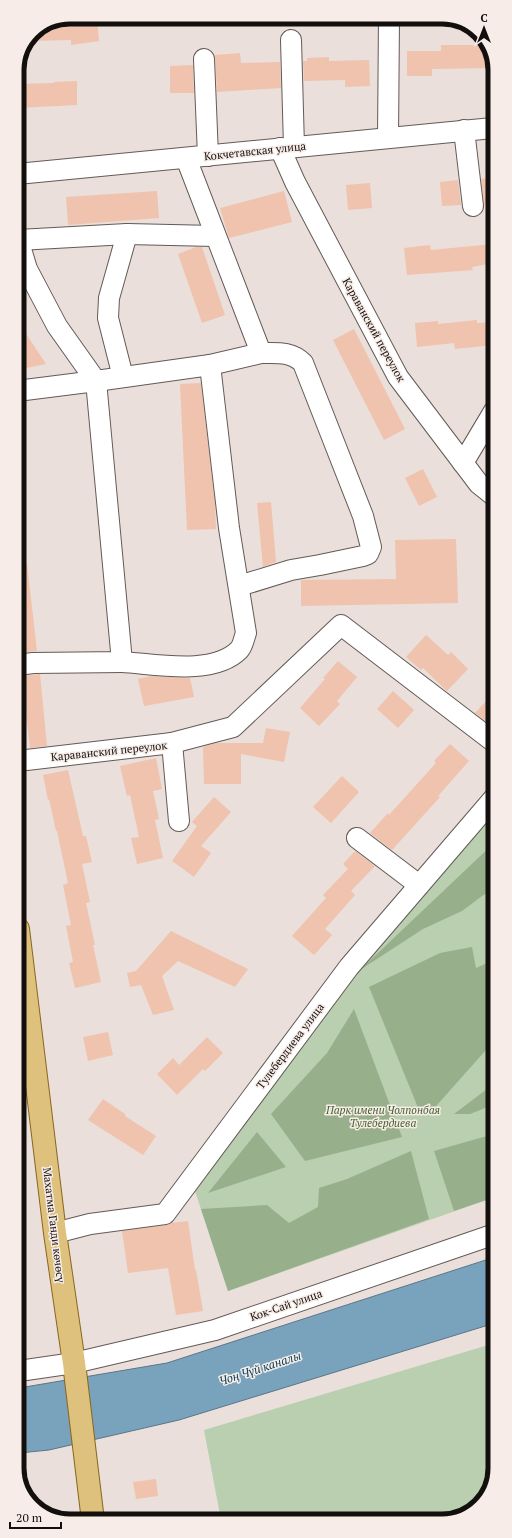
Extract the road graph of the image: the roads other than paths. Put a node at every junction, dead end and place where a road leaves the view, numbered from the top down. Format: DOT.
graph roads {
  1 [pos="389,24"];
  2 [pos="291,40"];
  3 [pos="204,58"];
  4 [pos="488,128"];
  5 [pos="464,130"];
  6 [pos="388,138"];
  7 [pos="287,148"];
  8 [pos="208,156"];
  9 [pos="186,158"];
  10 [pos="24,173"];
  11 [pos="473,206"];
  12 [pos="127,234"];
  13 [pos="215,236"];
  14 [pos="24,240"];
  15 [pos="24,259"];
  16 [pos="261,352"];
  17 [pos="210,365"];
  18 [pos="123,377"];
  19 [pos="96,381"];
  20 [pos="24,390"];
  21 [pos="488,422"];
  22 [pos="463,463"];
  23 [pos="488,491"];
  24 [pos="239,586"];
  25 [pos="122,662"];
  26 [pos="24,664"];
  27 [pos="488,737"];
  28 [pos="172,743"];
  29 [pos="24,760"];
  30 [pos="488,805"];
  31 [pos="179,821"];
  32 [pos="357,838"];
  33 [pos="419,885"];
  34 [pos="24,978"];
  35 [pos="55,1233"];
  36 [pos="488,1236"];
  37 [pos="74,1363"];
  38 [pos="24,1370"];
  39 [pos="92,1514"];
  1 -- 6 [label="street"];
  2 -- 7 [label="street"];
  3 -- 8 [label="street"];
  4 -- 5 [label="street, Кокчетавская улица"];
  5 -- 6 [label="street, Кокчетавская улица"];
  5 -- 11 [label="street"];
  6 -- 7 [label="street, Кокчетавская улица"];
  7 -- 8 [label="street, Кокчетавская улица"];
  7 -- 22 [label="street, Караванский переулок"];
  8 -- 9 [label="street, Кокчетавская улица"];
  9 -- 10 [label="street, Кокчетавская улица"];
  9 -- 13 [label="street"];
  12 -- 13 [label="street"];
  12 -- 14 [label="street"];
  12 -- 18 [label="street"];
  13 -- 16 [label="street"];
  15 -- 19 [label="street"];
  16 -- 17 [label="street"];
  16 -- 24 [label="street"];
  17 -- 18 [label="street"];
  17 -- 24 [label="street"];
  18 -- 19 [label="street"];
  19 -- 20 [label="street"];
  19 -- 25 [label="street"];
  21 -- 22 [label="street"];
  22 -- 23 [label="street, Караванский переулок"];
  24 -- 25 [label="street"];
  25 -- 26 [label="street"];
  27 -- 28 [label="street"];
  28 -- 29 [label="street, Караванский переулок"];
  28 -- 31 [label="street, Караванский переулок"];
  30 -- 33 [label="street, Тулебердиева улица"];
  32 -- 33 [label="street"];
  33 -- 35 [label="street, Тулебердиева улица"];
  34 -- 35 [label="main road, Махатма Ганди көчөсү"];
  35 -- 37 [label="main road, Махатма Ганди көчөсү"];
  36 -- 37 [label="street, Кок-Сай улица"];
  37 -- 38 [label="street, Кок-Сай улица"];
  37 -- 39 [label="main road, Махатма Ганди көчөсү"];
}
